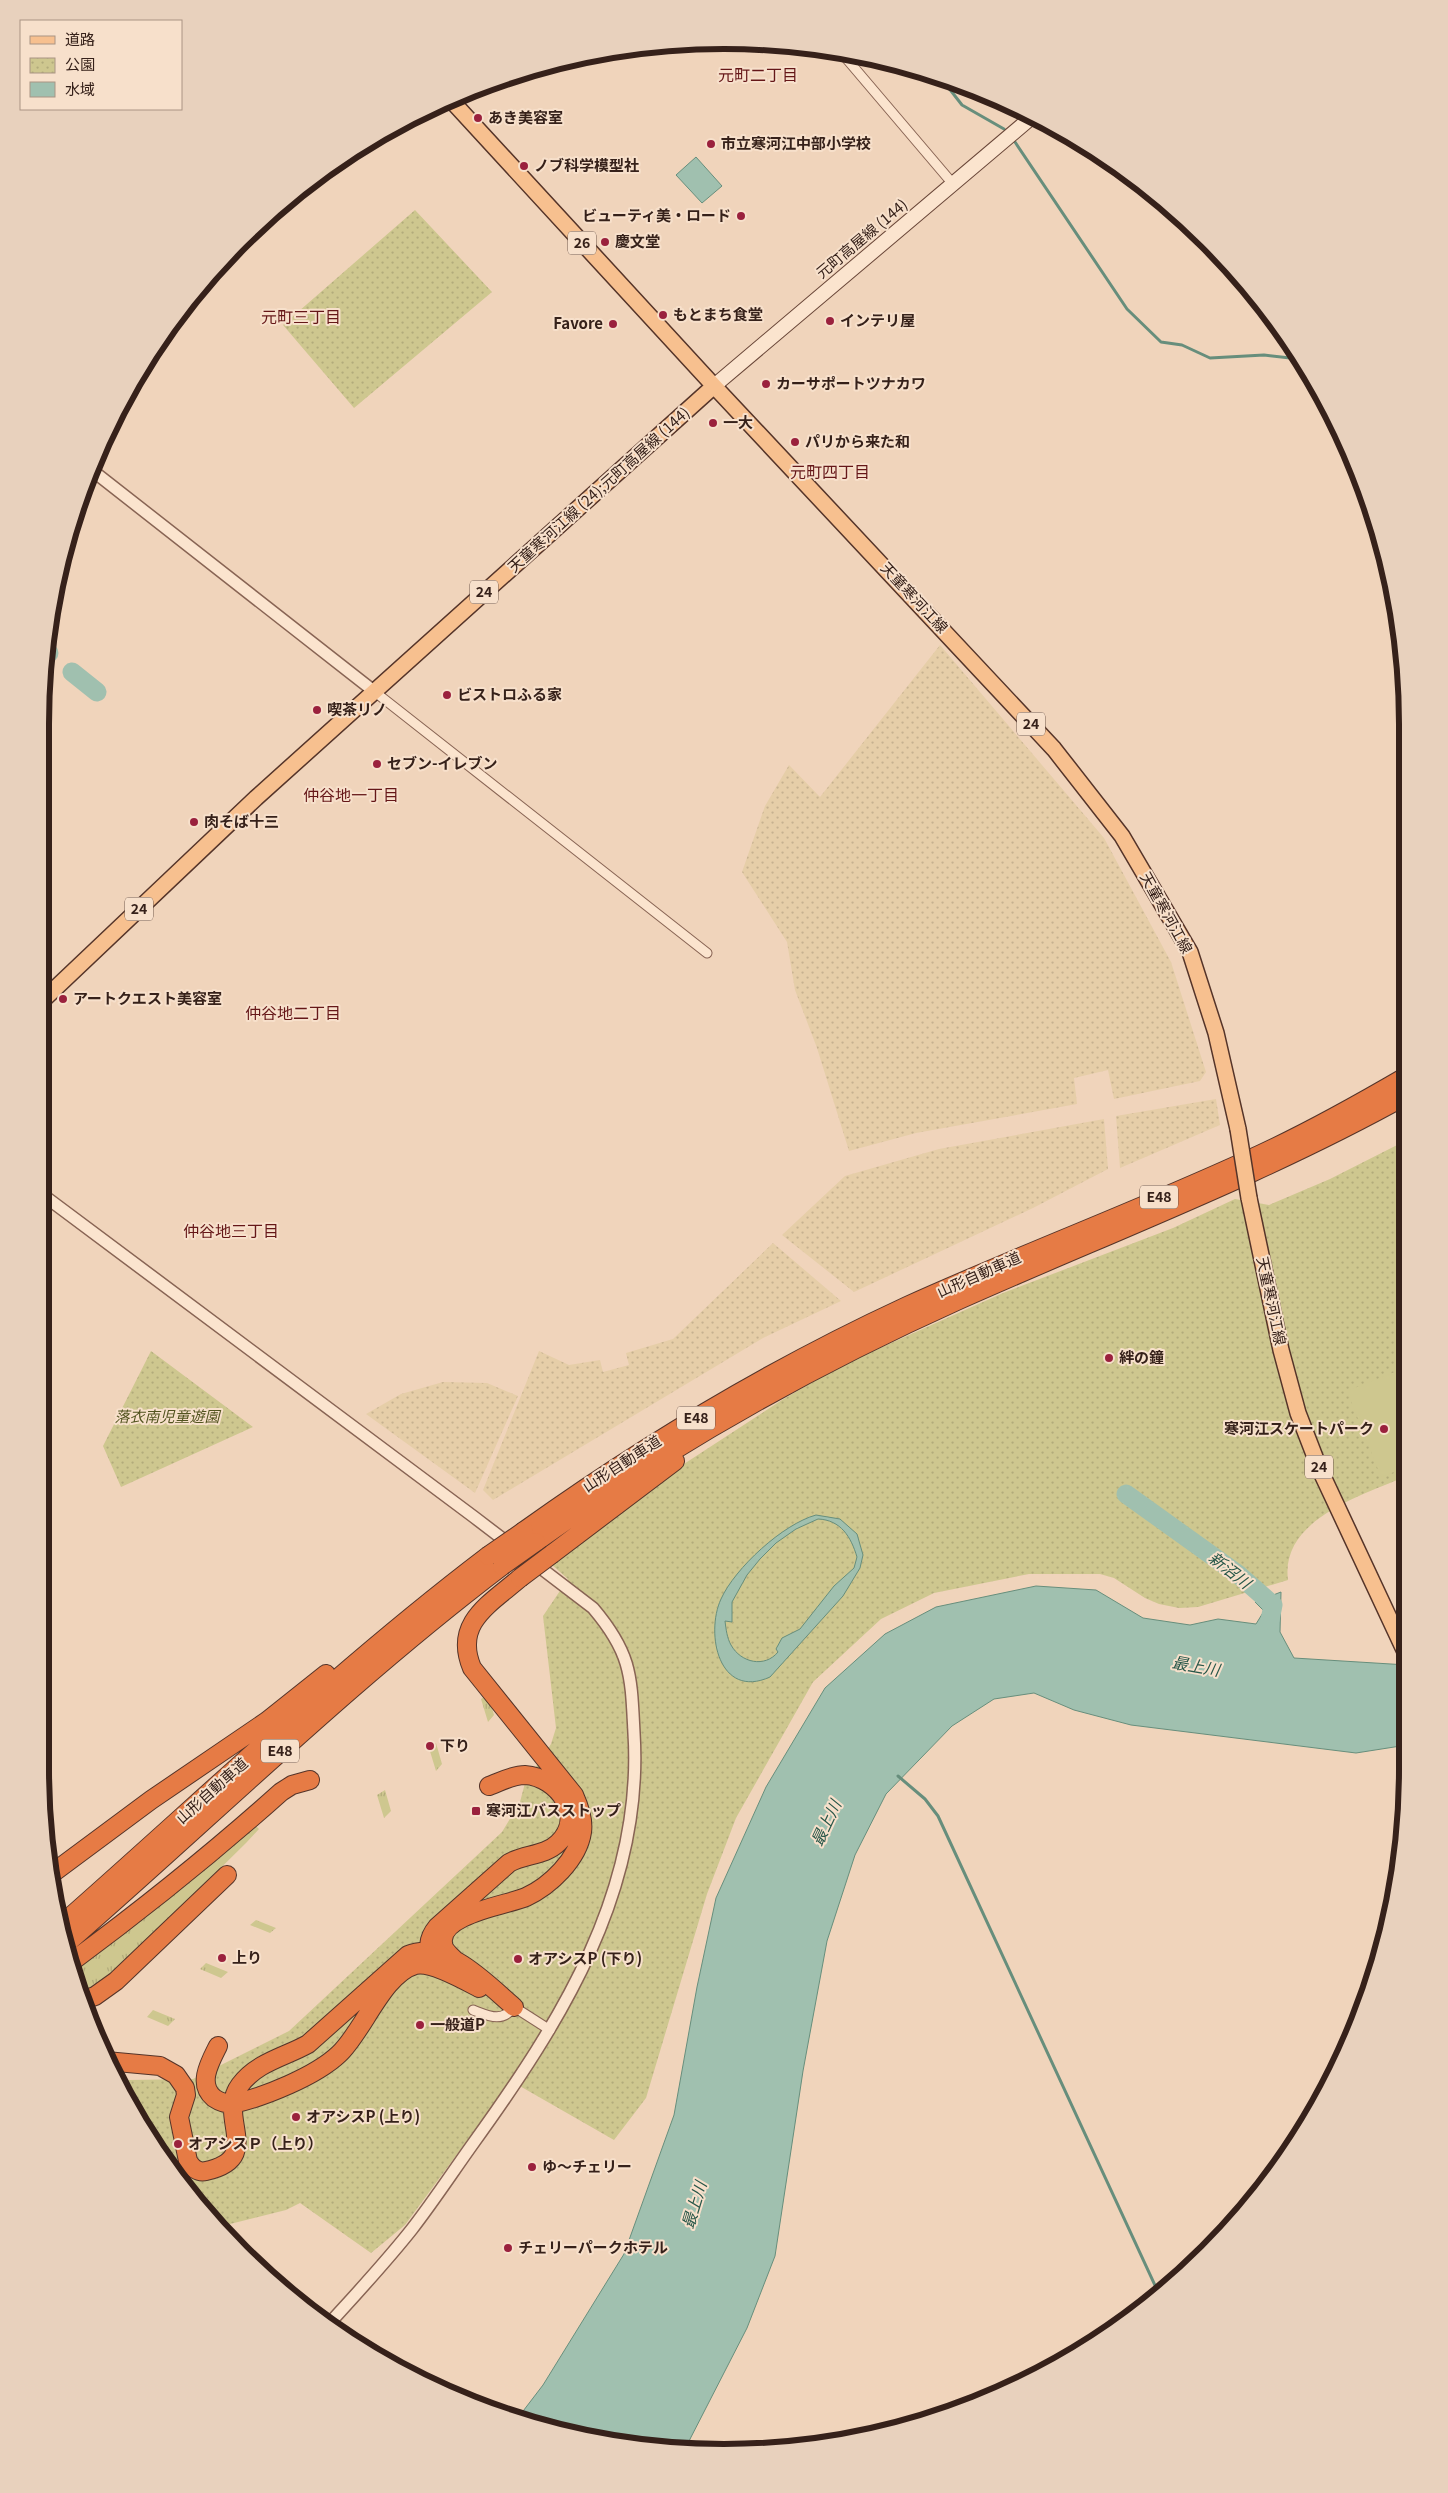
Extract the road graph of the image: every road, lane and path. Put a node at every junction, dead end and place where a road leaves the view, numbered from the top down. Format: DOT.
graph roads {
  1 [pos="847,61"];
  2 [pos="455,105"];
  3 [pos="1028,121"];
  4 [pos="953,184"];
  5 [pos="714,386"];
  6 [pos="97,474"];
  7 [pos="375,692"];
  8 [pos="706,953"];
  9 [pos="49,994"];
  10 [pos="1399,1080"];
  11 [pos="1399,1099"];
  12 [pos="49,1200"];
  13 [pos="791,1382"];
  14 [pos="530,1536"];
  15 [pos="495,1561"];
  16 [pos="1399,1641"];
  17 [pos="310,1780"];
  18 [pos="488,1786"];
  19 [pos="57,1871"];
  20 [pos="226,1875"];
  21 [pos="66,1920"];
  22 [pos="71,1940"];
  23 [pos="429,1951"];
  24 [pos="76,1958"];
  25 [pos="458,1963"];
  26 [pos="470,1983"];
  27 [pos="89,1998"];
  28 [pos="514,2007"];
  29 [pos="473,2010"];
  30 [pos="550,2030"];
  31 [pos="218,2046"];
  32 [pos="115,2062"];
  33 [pos="233,2104"];
  34 [pos="333,2319"];
  1 -- 4 [label="street"];
  2 -- 5 [label="main road, 26"];
  3 -- 4 [label="main road, 元町高屋線 (144)"];
  4 -- 5 [label="main road, 元町高屋線 (144)"];
  5 -- 7 [label="main road, 天童寒河江線 (24);元町高屋線 (144) / 24"];
  5 -- 16 [label="main road, 天童寒河江線 / 24, bridge"];
  6 -- 7 [label="street"];
  7 -- 8 [label="street"];
  7 -- 9 [label="main road, 天童寒河江線 (24);元町高屋線 (144) / 24"];
  10 -- 14 [label="highway, 山形自動車道 / E48"];
  11 -- 13 [label="highway, 山形自動車道 / E48"];
  12 -- 30 [label="street"];
  13 -- 14 [label="highway, 山形自動車道 / E48"];
  13 -- 25 [label="highway, bridge"];
  14 -- 15 [label="highway, 山形自動車道 / E48, bridge"];
  15 -- 19 [label="highway"];
  15 -- 21 [label="highway, 山形自動車道 / E48"];
  15 -- 22 [label="highway, 山形自動車道 / E48"];
  17 -- 24 [label="highway"];
  18 -- 23 [label="highway"];
  20 -- 27 [label="highway"];
  23 -- 25 [label="highway"];
  23 -- 26 [label="highway"];
  23 -- 33 [label="highway"];
  25 -- 28 [label="highway"];
  26 -- 28 [label="highway"];
  26 -- 33 [label="highway"];
  28 -- 29 [label="street"];
  28 -- 30 [label="street"];
  30 -- 34 [label="street"];
  31 -- 33 [label="highway"];
  32 -- 33 [label="highway"];
}
